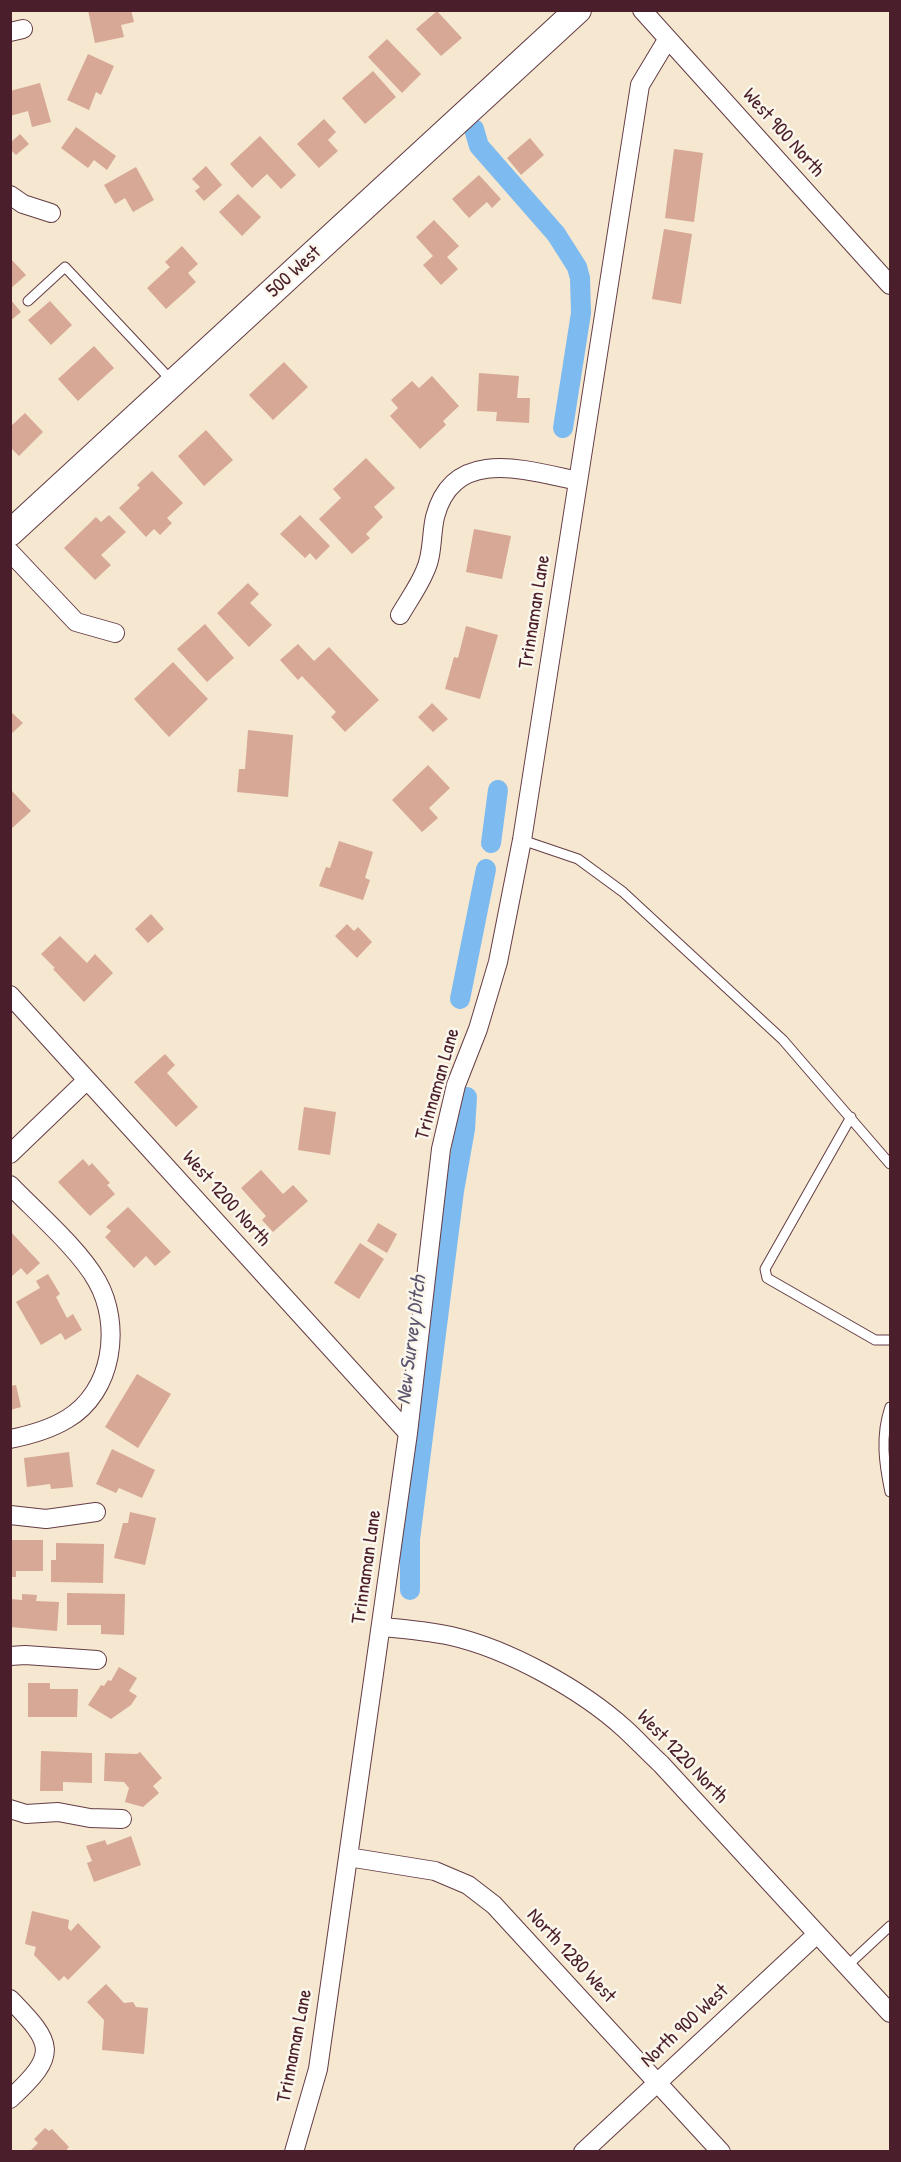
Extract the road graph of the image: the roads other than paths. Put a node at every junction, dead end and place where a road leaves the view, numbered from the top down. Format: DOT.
graph roads {
  1 [pos="578,10"];
  2 [pos="642,10"];
  3 [pos="668,40"];
  4 [pos="10,195"];
  5 [pos="51,213"];
  6 [pos="891,285"];
  7 [pos="28,301"];
  8 [pos="174,383"];
  9 [pos="578,481"];
  10 [pos="10,533"];
  11 [pos="10,552"];
  12 [pos="400,615"];
  13 [pos="115,633"];
  14 [pos="522,840"];
  15 [pos="10,994"];
  16 [pos="87,1080"];
  17 [pos="851,1117"];
  18 [pos="10,1155"];
  19 [pos="891,1164"];
  20 [pos="10,1185"];
  21 [pos="891,1340"];
  22 [pos="891,1407"];
  23 [pos="408,1433"];
  24 [pos="10,1439"];
  25 [pos="891,1492"];
  26 [pos="96,1512"];
  27 [pos="10,1515"];
  28 [pos="382,1627"];
  29 [pos="10,1656"];
  30 [pos="97,1660"];
  31 [pos="10,1809"];
  32 [pos="122,1819"];
  33 [pos="348,1857"];
  34 [pos="891,1926"];
  35 [pos="817,1934"];
  36 [pos="847,1966"];
  37 [pos="10,1999"];
  38 [pos="891,2013"];
  39 [pos="657,2083"];
  40 [pos="10,2099"];
  41 [pos="294,2151"];
  42 [pos="583,2151"];
  43 [pos="722,2151"];
  1 -- 8 [label="main road, 500 West"];
  2 -- 3 [label="street, West 900 North"];
  3 -- 6 [label="street, West 900 North"];
  3 -- 9 [label="street, Trinnaman Lane"];
  4 -- 5 [label="street"];
  7 -- 8 [label="lane"];
  8 -- 10 [label="main road, 500 West"];
  9 -- 12 [label="street"];
  9 -- 14 [label="street, Trinnaman Lane"];
  11 -- 13 [label="street"];
  14 -- 17 [label="lane"];
  14 -- 23 [label="street, Trinnaman Lane"];
  15 -- 16 [label="street, West 1200 North"];
  16 -- 18 [label="street"];
  16 -- 23 [label="street, West 1200 North"];
  17 -- 19 [label="lane"];
  17 -- 21 [label="lane"];
  20 -- 24 [label="street"];
  22 -- 25 [label="lane"];
  23 -- 28 [label="street, Trinnaman Lane"];
  26 -- 27 [label="street"];
  28 -- 33 [label="street, Trinnaman Lane"];
  28 -- 35 [label="street, West 1220 North"];
  29 -- 30 [label="street"];
  31 -- 32 [label="street"];
  33 -- 39 [label="street, North 1280 West"];
  33 -- 41 [label="street, Trinnaman Lane"];
  34 -- 36 [label="lane"];
  35 -- 36 [label="street, West 1220 North"];
  35 -- 39 [label="street, North 900 West"];
  36 -- 38 [label="street, West 1220 North"];
  37 -- 40 [label="street"];
  39 -- 42 [label="street, North 900 West"];
  39 -- 43 [label="street, North 1280 West"];
}
